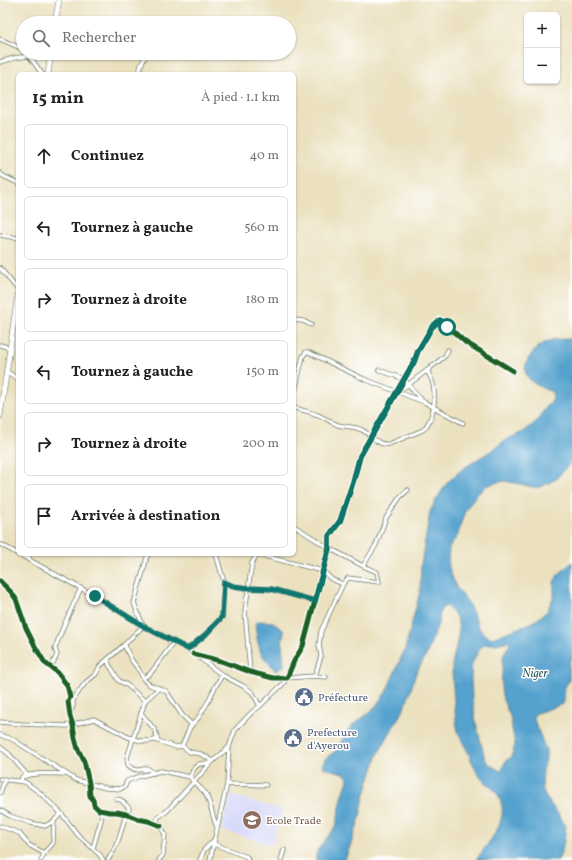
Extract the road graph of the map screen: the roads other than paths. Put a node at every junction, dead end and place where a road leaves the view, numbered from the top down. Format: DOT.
graph roads {
  1 [pos="59,0"];
  2 [pos="57,16"];
  3 [pos="0,39"];
  4 [pos="16,47"];
  5 [pos="16,58"];
  6 [pos="32,60"];
  7 [pos="50,60"];
  8 [pos="144,60"];
  9 [pos="0,62"];
  10 [pos="41,72"];
  11 [pos="48,72"];
  12 [pos="139,72"];
  13 [pos="0,173"];
  14 [pos="16,181"];
  15 [pos="0,235"];
  16 [pos="16,238"];
  17 [pos="0,268"];
  18 [pos="16,288"];
  19 [pos="16,318"];
  20 [pos="296,320"];
  21 [pos="311,325"];
  22 [pos="0,345"];
  23 [pos="10,348"];
  24 [pos="448,350"];
  25 [pos="429,369"];
  26 [pos="379,370"];
  27 [pos="6,371"];
  28 [pos="513,371"];
  29 [pos="16,378"];
  30 [pos="404,379"];
  31 [pos="409,384"];
  32 [pos="296,386"];
  33 [pos="397,391"];
  34 [pos="424,402"];
  35 [pos="433,408"];
  36 [pos="296,409"];
  37 [pos="0,416"];
  38 [pos="463,423"];
  39 [pos="372,437"];
  40 [pos="408,490"];
  41 [pos="296,527"];
  42 [pos="0,544"];
  43 [pos="329,548"];
  44 [pos="16,553"];
  45 [pos="22,556"];
  46 [pos="29,556"];
  47 [pos="147,556"];
  48 [pos="217,556"];
  49 [pos="256,556"];
  50 [pos="265,556"];
  51 [pos="29,560"];
  52 [pos="363,566"];
  53 [pos="323,571"];
  54 [pos="0,582"];
  55 [pos="224,582"];
  56 [pos="343,584"];
  57 [pos="81,588"];
  58 [pos="248,588"];
  59 [pos="315,601"];
  60 [pos="143,626"];
  61 [pos="174,642"];
  62 [pos="126,644"];
  63 [pos="188,649"];
  64 [pos="193,654"];
  65 [pos="108,660"];
  66 [pos="50,668"];
  67 [pos="250,672"];
  68 [pos="222,675"];
  69 [pos="315,676"];
  70 [pos="326,677"];
  71 [pos="143,678"];
  72 [pos="287,678"];
  73 [pos="159,688"];
  74 [pos="145,701"];
  75 [pos="260,706"];
  76 [pos="142,713"];
  77 [pos="70,716"];
  78 [pos="0,722"];
  79 [pos="73,725"];
  80 [pos="192,725"];
  81 [pos="0,735"];
  82 [pos="134,738"];
  83 [pos="158,741"];
  84 [pos="182,746"];
  85 [pos="0,747"];
  86 [pos="229,747"];
  87 [pos="212,762"];
  88 [pos="154,773"];
  89 [pos="67,774"];
  90 [pos="27,775"];
  91 [pos="190,777"];
  92 [pos="0,779"];
  93 [pos="5,779"];
  94 [pos="21,781"];
  95 [pos="193,782"];
  96 [pos="89,783"];
  97 [pos="227,784"];
  98 [pos="266,785"];
  99 [pos="0,793"];
  100 [pos="116,799"];
  101 [pos="0,810"];
  102 [pos="102,811"];
  103 [pos="61,813"];
  104 [pos="127,815"];
  105 [pos="54,821"];
  106 [pos="0,826"];
  107 [pos="161,826"];
  108 [pos="217,827"];
  109 [pos="214,842"];
  110 [pos="93,848"];
  111 [pos="284,850"];
  112 [pos="44,853"];
  113 [pos="41,860"];
  114 [pos="103,860"];
  115 [pos="108,860"];
  116 [pos="159,860"];
  117 [pos="200,860"];
  118 [pos="210,860"];
  119 [pos="248,860"];
  120 [pos="281,860"];
  1 -- 2 [label="main road"];
  3 -- 4 [label="street"];
  5 -- 9 [label="street"];
  6 -- 10 [label="street"];
  7 -- 11 [label="main road"];
  8 -- 12 [label="street"];
  13 -- 14 [label="street"];
  15 -- 16 [label="street"];
  17 -- 18 [label="street"];
  19 -- 23 [label="main road"];
  20 -- 21 [label="street"];
  22 -- 23 [label="street"];
  23 -- 27 [label="main road"];
  24 -- 25 [label="street"];
  25 -- 31 [label="street"];
  25 -- 35 [label="street"];
  26 -- 30 [label="street"];
  27 -- 29 [label="street"];
  27 -- 37 [label="main road"];
  28 -- 30 [label="street"];
  30 -- 31 [label="street"];
  30 -- 33 [label="street"];
  31 -- 33 [label="street"];
  31 -- 34 [label="street"];
  32 -- 33 [label="street"];
  33 -- 34 [label="street"];
  33 -- 39 [label="street"];
  34 -- 35 [label="street"];
  35 -- 38 [label="street"];
  35 -- 39 [label="street"];
  36 -- 39 [label="street"];
  39 -- 43 [label="street"];
  40 -- 52 [label="street"];
  41 -- 43 [label="street"];
  42 -- 44 [label="street"];
  43 -- 52 [label="street"];
  43 -- 53 [label="street"];
  45 -- 51 [label="street"];
  46 -- 51 [label="street"];
  47 -- 60 [label="street"];
  48 -- 55 [label="street"];
  49 -- 58 [label="street"];
  50 -- 53 [label="street"];
  51 -- 57 [label="street"];
  52 -- 56 [label="street"];
  53 -- 56 [label="street"];
  53 -- 59 [label="street"];
  54 -- 66 [label="street"];
  55 -- 58 [label="street"];
  55 -- 63 [label="street"];
  56 -- 69 [label="street"];
  57 -- 60 [label="street"];
  57 -- 66 [label="street"];
  58 -- 59 [label="street"];
  58 -- 67 [label="street"];
  59 -- 72 [label="street"];
  60 -- 61 [label="street"];
  60 -- 62 [label="street"];
  61 -- 63 [label="street"];
  61 -- 71 [label="street"];
  62 -- 65 [label="street"];
  62 -- 71 [label="street"];
  63 -- 64 [label="street"];
  64 -- 67 [label="street"];
  64 -- 68 [label="street"];
  65 -- 74 [label="street"];
  65 -- 77 [label="street"];
  66 -- 77 [label="street"];
  67 -- 72 [label="street"];
  68 -- 75 [label="street"];
  68 -- 80 [label="street"];
  69 -- 70 [label="street"];
  69 -- 72 [label="street"];
  71 -- 73 [label="street"];
  72 -- 75 [label="street"];
  73 -- 74 [label="street"];
  73 -- 80 [label="street"];
  74 -- 76 [label="street"];
  75 -- 86 [label="street"];
  76 -- 82 [label="street"];
  76 -- 83 [label="street"];
  77 -- 79 [label="street"];
  78 -- 79 [label="street"];
  79 -- 82 [label="street"];
  79 -- 96 [label="street"];
  80 -- 84 [label="street"];
  81 -- 89 [label="street"];
  82 -- 83 [label="street"];
  82 -- 88 [label="street"];
  83 -- 84 [label="street"];
  84 -- 87 [label="street"];
  85 -- 90 [label="street"];
  86 -- 87 [label="street"];
  86 -- 97 [label="street"];
  87 -- 91 [label="street"];
  87 -- 95 [label="street"];
  88 -- 91 [label="street"];
  88 -- 96 [label="street"];
  89 -- 90 [label="street"];
  89 -- 96 [label="street"];
  90 -- 94 [label="street"];
  91 -- 95 [label="street"];
  92 -- 93 [label="street"];
  93 -- 94 [label="street"];
  93 -- 99 [label="street"];
  94 -- 103 [label="street"];
  95 -- 107 [label="street"];
  95 -- 108 [label="street"];
  96 -- 102 [label="street"];
  97 -- 98 [label="street"];
  97 -- 108 [label="street"];
  100 -- 104 [label="street"];
  101 -- 105 [label="street"];
  102 -- 104 [label="street"];
  102 -- 110 [label="street"];
  103 -- 105 [label="street"];
  103 -- 110 [label="street"];
  104 -- 107 [label="street"];
  104 -- 115 [label="street"];
  105 -- 112 [label="street"];
  106 -- 112 [label="street"];
  107 -- 116 [label="street"];
  108 -- 109 [label="street"];
  109 -- 117 [label="street"];
  109 -- 118 [label="street"];
  109 -- 119 [label="street"];
  110 -- 114 [label="street"];
  111 -- 120 [label="street"];
  112 -- 113 [label="street"];
}
